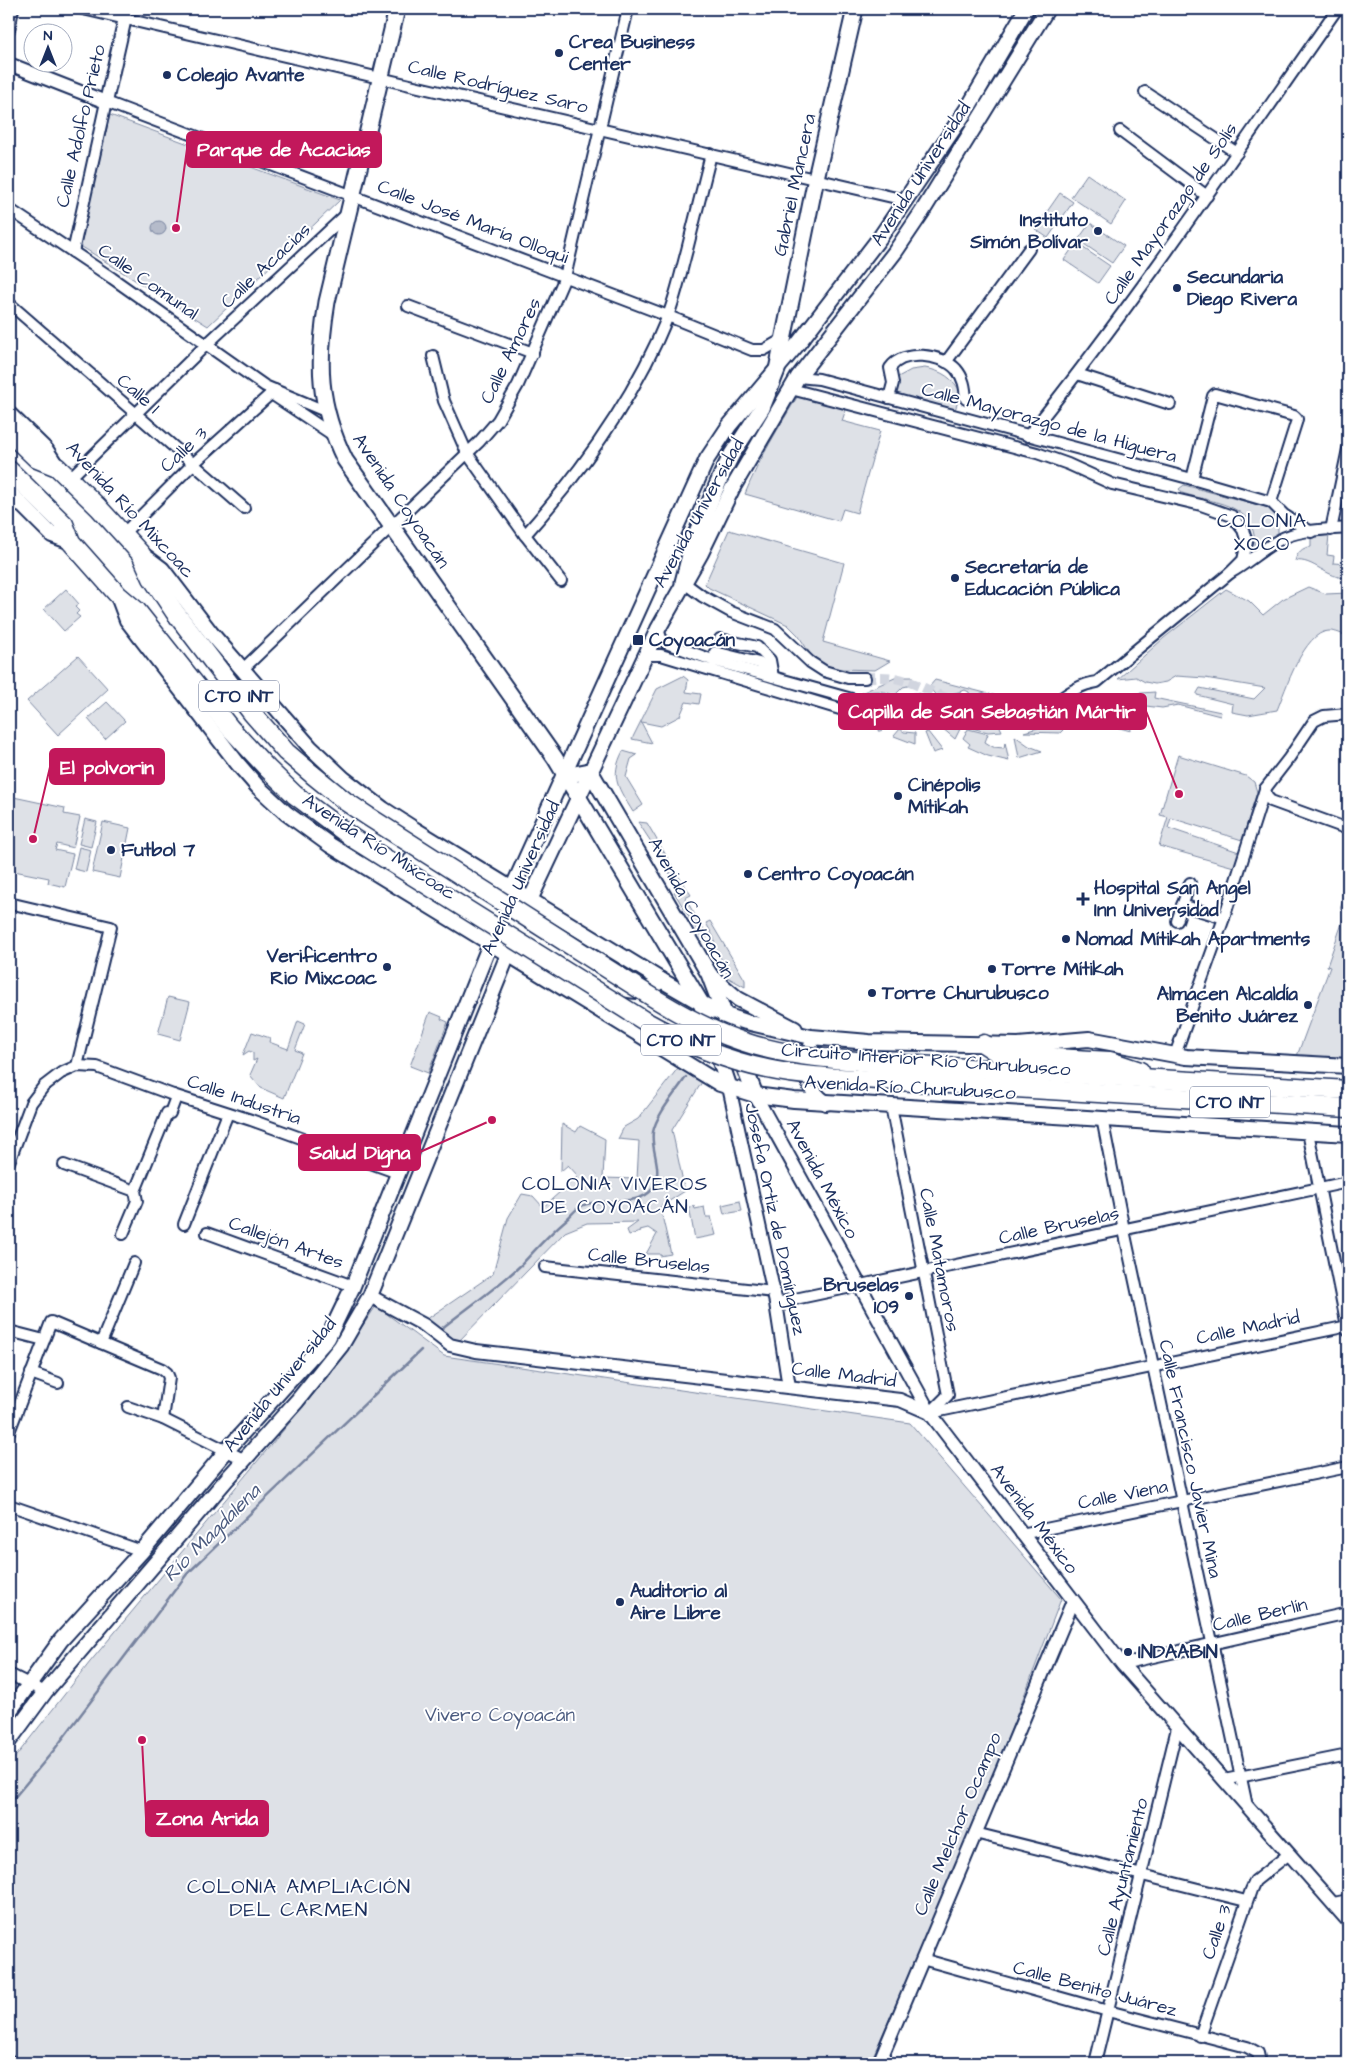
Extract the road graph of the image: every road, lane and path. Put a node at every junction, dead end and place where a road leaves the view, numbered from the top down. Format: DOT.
graph roads {
  1 [pos="13,9"];
  2 [pos="84,9"];
  3 [pos="397,9"];
  4 [pos="628,9"];
  5 [pos="854,9"];
  6 [pos="1026,9"];
  7 [pos="1047,9"];
  8 [pos="1337,9"];
  9 [pos="126,14"];
  10 [pos="9,30"];
  11 [pos="9,64"];
  12 [pos="380,77"];
  13 [pos="1145,92"];
  14 [pos="106,102"];
  15 [pos="600,129"];
  16 [pos="1120,131"];
  17 [pos="1236,153"];
  18 [pos="711,154"];
  19 [pos="816,178"];
  20 [pos="352,196"];
  21 [pos="1207,196"];
  22 [pos="906,200"];
  23 [pos="9,209"];
  24 [pos="348,212"];
  25 [pos="1029,249"];
  26 [pos="73,252"];
  27 [pos="565,277"];
  28 [pos="10,305"];
  29 [pos="408,306"];
  30 [pos="668,316"];
  31 [pos="783,339"];
  32 [pos="207,344"];
  33 [pos="797,345"];
  34 [pos="533,353"];
  35 [pos="433,356"];
  36 [pos="946,362"];
  37 [pos="776,370"];
  38 [pos="1077,374"];
  39 [pos="798,377"];
  40 [pos="791,389"];
  41 [pos="270,390"];
  42 [pos="889,398"];
  43 [pos="966,399"];
  44 [pos="1170,404"];
  45 [pos="325,411"];
  46 [pos="9,414"];
  47 [pos="135,415"];
  48 [pos="9,432"];
  49 [pos="333,435"];
  50 [pos="1028,436"];
  51 [pos="1348,449"];
  52 [pos="467,453"];
  53 [pos="193,464"];
  54 [pos="9,470"];
  55 [pos="63,473"];
  56 [pos="1192,479"];
  57 [pos="10,493"];
  58 [pos="1271,502"];
  59 [pos="244,508"];
  60 [pos="9,511"];
  61 [pos="1284,515"];
  62 [pos="391,525"];
  63 [pos="1348,528"];
  64 [pos="1331,530"];
  65 [pos="1311,532"];
  66 [pos="123,534"];
  67 [pos="525,535"];
  68 [pos="1286,536"];
  69 [pos="71,542"];
  70 [pos="141,554"];
  71 [pos="1230,573"];
  72 [pos="561,581"];
  73 [pos="683,582"];
  74 [pos="118,595"];
  75 [pos="658,629"];
  76 [pos="720,639"];
  77 [pos="645,656"];
  78 [pos="714,661"];
  79 [pos="242,670"];
  80 [pos="772,674"];
  81 [pos="865,678"];
  82 [pos="1348,714"];
  83 [pos="1007,717"];
  84 [pos="590,771"];
  85 [pos="564,776"];
  86 [pos="1265,790"];
  87 [pos="577,797"];
  88 [pos="414,829"];
  89 [pos="1348,829"];
  90 [pos="411,860"];
  91 [pos="379,875"];
  92 [pos="1190,883"];
  93 [pos="512,889"];
  94 [pos="530,900"];
  95 [pos="9,903"];
  96 [pos="1182,905"];
  97 [pos="1224,918"];
  98 [pos="1177,921"];
  99 [pos="506,926"];
  100 [pos="508,953"];
  101 [pos="708,974"];
  102 [pos="661,980"];
  103 [pos="701,1003"];
  104 [pos="725,1015"];
  105 [pos="815,1038"];
  106 [pos="984,1044"];
  107 [pos="1175,1055"];
  108 [pos="77,1066"];
  109 [pos="1348,1066"];
  110 [pos="882,1072"];
  111 [pos="1159,1078"];
  112 [pos="729,1087"];
  113 [pos="1348,1090"];
  114 [pos="173,1095"];
  115 [pos="755,1095"];
  116 [pos="826,1103"];
  117 [pos="891,1106"];
  118 [pos="1314,1106"];
  119 [pos="1348,1108"];
  120 [pos="228,1112"];
  121 [pos="1348,1116"];
  122 [pos="1102,1118"];
  123 [pos="1308,1132"];
  124 [pos="1348,1134"];
  125 [pos="11,1148"];
  126 [pos="9,1162"];
  127 [pos="64,1165"];
  128 [pos="398,1174"];
  129 [pos="1348,1182"];
  130 [pos="1319,1189"];
  131 [pos="136,1191"];
  132 [pos="184,1224"];
  133 [pos="1124,1230"];
  134 [pos="207,1233"];
  135 [pos="123,1234"];
  136 [pos="134,1263"];
  137 [pos="545,1267"];
  138 [pos="923,1273"];
  139 [pos="353,1286"];
  140 [pos="859,1287"];
  141 [pos="370,1296"];
  142 [pos="775,1298"];
  143 [pos="1348,1328"];
  144 [pos="9,1331"];
  145 [pos="44,1340"];
  146 [pos="101,1343"];
  147 [pos="1153,1367"];
  148 [pos="31,1373"];
  149 [pos="58,1382"];
  150 [pos="790,1388"];
  151 [pos="128,1407"];
  152 [pos="930,1413"];
  153 [pos="163,1419"];
  154 [pos="9,1432"];
  155 [pos="227,1450"];
  156 [pos="245,1460"];
  157 [pos="1348,1467"];
  158 [pos="212,1469"];
  159 [pos="227,1479"];
  160 [pos="1182,1501"];
  161 [pos="9,1505"];
  162 [pos="1022,1534"];
  163 [pos="142,1551"];
  164 [pos="1073,1601"];
  165 [pos="1348,1614"];
  166 [pos="1212,1644"];
  167 [pos="1122,1664"];
  168 [pos="9,1674"];
  169 [pos="30,1682"];
  170 [pos="45,1692"];
  171 [pos="9,1712"];
  172 [pos="1178,1728"];
  173 [pos="9,1741"];
  174 [pos="1348,1755"];
  175 [pos="1242,1777"];
  176 [pos="1224,1780"];
  177 [pos="1247,1806"];
  178 [pos="975,1833"];
  179 [pos="1289,1854"];
  180 [pos="1142,1874"];
  181 [pos="1348,1900"];
  182 [pos="1246,1901"];
  183 [pos="1334,1903"];
  184 [pos="1348,1921"];
  185 [pos="922,1959"];
  186 [pos="1108,2011"];
  187 [pos="1200,2036"];
  188 [pos="1259,2058"];
  189 [pos="9,2060"];
  190 [pos="12,2063"];
  191 [pos="879,2063"];
  192 [pos="1095,2063"];
  1 -- 10 [label="street"];
  2 -- 9 [label="street, Calle Rodríguez Saro"];
  3 -- 12 [label="main road, Avenida Coyoacán"];
  4 -- 15 [label="street, Calle Amores"];
  5 -- 19 [label="main road, Gabriel Mancera"];
  6 -- 22 [label="main road, Avenida Universidad"];
  7 -- 39 [label="main road, Avenida Universidad"];
  8 -- 17 [label="street, Calle Mayorazgo de Solís"];
  9 -- 12 [label="street, Calle Rodríguez Saro"];
  9 -- 14 [label="street, Calle Adolfo Prieto"];
  11 -- 14 [label="street, Calle José María Olloqui"];
  12 -- 15 [label="street, Calle Rodríguez Saro"];
  12 -- 20 [label="main road, Avenida Coyoacán"];
  13 -- 17 [label="street"];
  14 -- 20 [label="street, Calle José María Olloqui"];
  14 -- 26 [label="street, Calle Adolfo Prieto"];
  15 -- 18 [label="street, Calle Rodríguez Saro"];
  15 -- 27 [label="street, Calle Amores"];
  16 -- 21 [label="street"];
  17 -- 21 [label="street, Calle Mayorazgo de Solís"];
  18 -- 19 [label="street, Calle Rodríguez Saro"];
  18 -- 30 [label="street"];
  19 -- 22 [label="street, Calle Rodríguez Saro"];
  19 -- 31 [label="main road, Gabriel Mancera"];
  20 -- 24 [label="main road, Avenida Coyoacán"];
  20 -- 27 [label="street, Calle José María Olloqui"];
  21 -- 38 [label="street, Calle Mayorazgo de Solís"];
  22 -- 33 [label="main road, Avenida Universidad"];
  23 -- 26 [label="street, Calle Comunal"];
  24 -- 32 [label="street, Calle Acacias"];
  24 -- 45 [label="main road, Avenida Coyoacán"];
  25 -- 36 [label="street"];
  26 -- 32 [label="street, Calle Comunal"];
  27 -- 30 [label="street, Calle José María Olloqui"];
  27 -- 34 [label="street, Calle Amores"];
  28 -- 47 [label="street, Calle 1"];
  29 -- 34 [label="street"];
  30 -- 31 [label="street, Calle José María Olloqui"];
  30 -- 67 [label="street"];
  31 -- 37 [label="main road, Gabriel Mancera"];
  32 -- 41 [label="street, Calle Comunal"];
  32 -- 47 [label="street, Calle Acacias"];
  33 -- 37 [label="main road, Avenida Universidad"];
  33 -- 39 [label="main road"];
  34 -- 52 [label="street, Calle Amores"];
  35 -- 52 [label="street"];
  36 -- 42 [label="street"];
  36 -- 43 [label="street"];
  37 -- 73 [label="main road, Gabriel Mancera"];
  37 -- 85 [label="main road, Avenida Universidad"];
  38 -- 44 [label="street"];
  38 -- 50 [label="street, Calle Mayorazgo de Solís"];
  39 -- 40 [label="main road, Avenida Universidad"];
  39 -- 42 [label="street, Calle Mayorazgo de la Higuera"];
  40 -- 71 [label="street"];
  40 -- 73 [label="main road, Avenida Universidad"];
  41 -- 45 [label="street, Calle Comunal"];
  41 -- 49 [label="street"];
  41 -- 53 [label="street, Calle 3"];
  42 -- 50 [label="street, Calle Mayorazgo de la Higuera"];
  45 -- 49 [label="main road, Avenida Coyoacán"];
  46 -- 55 [label="main road, Avenida Río Mixcoac / CTO INT"];
  47 -- 53 [label="street, Calle 1"];
  47 -- 55 [label="street, Calle Acacias"];
  48 -- 55 [label="highway, CTO INT"];
  49 -- 62 [label="main road, Avenida Coyoacán"];
  50 -- 56 [label="street, Calle Mayorazgo de la Higuera"];
  51 -- 64 [label="street"];
  52 -- 62 [label="street, Calle Amores"];
  52 -- 67 [label="street"];
  53 -- 59 [label="street, Calle 1"];
  53 -- 66 [label="street, Calle 3"];
  54 -- 69 [label="highway, CTO INT"];
  55 -- 66 [label="highway, Avenida Río Mixcoac / CTO INT"];
  56 -- 58 [label="street, Calle Mayorazgo de la Higuera"];
  56 -- 58 [label="street"];
  57 -- 60 [label="street"];
  57 -- 69 [label="main road, Avenida Río Mixcoac / CTO INT"];
  58 -- 61 [label="street, Calle Mayorazgo de la Higuera"];
  61 -- 65 [label="street, Calle Mayorazgo de la Higuera"];
  61 -- 68 [label="street"];
  62 -- 79 [label="street, Calle Amores"];
  62 -- 85 [label="main road, Avenida Coyoacán"];
  63 -- 64 [label="street"];
  64 -- 65 [label="street"];
  65 -- 68 [label="street"];
  66 -- 70 [label="highway, Avenida Río Mixcoac / CTO INT"];
  67 -- 72 [label="street"];
  68 -- 71 [label="street"];
  69 -- 74 [label="highway, Avenida Río Mixcoac / CTO INT"];
  70 -- 79 [label="main road, Avenida Río Mixcoac / CTO INT"];
  70 -- 99 [label="highway, CTO INT, bridge"];
  71 -- 83 [label="street"];
  73 -- 75 [label="main road, Avenida Universidad"];
  73 -- 81 [label="street"];
  74 -- 91 [label="main road, Avenida Río Mixcoac / CTO INT"];
  74 -- 99 [label="highway, CTO INT, bridge"];
  75 -- 77 [label="main road, Avenida Universidad"];
  75 -- 78 [label="street"];
  76 -- 80 [label="street"];
  77 -- 78 [label="street"];
  77 -- 84 [label="main road, Avenida Universidad"];
  78 -- 80 [label="street"];
  78 -- 80 [label="street"];
  79 -- 88 [label="main road, Avenida Río Mixcoac / CTO INT"];
  82 -- 86 [label="street"];
  84 -- 85 [label="main road"];
  84 -- 87 [label="main road, Avenida Universidad"];
  84 -- 101 [label="main road, Avenida Coyoacán"];
  85 -- 87 [label="main road, Avenida Coyoacán"];
  85 -- 93 [label="main road, Avenida Universidad"];
  86 -- 89 [label="street"];
  86 -- 97 [label="street"];
  87 -- 94 [label="main road, Avenida Universidad"];
  87 -- 103 [label="main road, Avenida Coyoacán"];
  88 -- 90 [label="main road"];
  88 -- 93 [label="main road, Avenida Río Mixcoac / CTO INT"];
  90 -- 91 [label="main road"];
  90 -- 99 [label="main road"];
  91 -- 99 [label="main road, Avenida Río Mixcoac / CTO INT"];
  92 -- 96 [label="street"];
  93 -- 94 [label="main road, CTO INT"];
  93 -- 99 [label="main road, Avenida Universidad"];
  94 -- 99 [label="main road, Avenida Universidad"];
  94 -- 102 [label="main road, CTO INT"];
  95 -- 108 [label="street"];
  96 -- 97 [label="street"];
  96 -- 98 [label="street"];
  97 -- 107 [label="street"];
  99 -- 100 [label="main road, Avenida Universidad"];
  99 -- 100 [label="main road, Avenida Río Mixcoac / CTO INT"];
  99 -- 102 [label="main road"];
  99 -- 110 [label="highway, Circuito Interior Río Churubusco / CTO INT, bridge"];
  99 -- 110 [label="highway, Circuito Interior Río Churubusco / CTO INT, bridge"];
  99 -- 128 [label="main road, Avenida Universidad"];
  100 -- 112 [label="main road, Avenida Río Churubusco / CTO INT"];
  100 -- 141 [label="main road, Avenida Universidad"];
  101 -- 104 [label="main road, Avenida Coyoacán"];
  101 -- 105 [label="main road"];
  102 -- 103 [label="main road, CTO INT"];
  103 -- 104 [label="main road, CTO INT"];
  103 -- 112 [label="main road, Avenida Coyoacán"];
  104 -- 105 [label="main road, CTO INT"];
  104 -- 115 [label="main road, Avenida Coyoacán"];
  105 -- 106 [label="main road, CTO INT"];
  105 -- 116 [label="main road"];
  106 -- 107 [label="main road, CTO INT"];
  106 -- 111 [label="highway"];
  107 -- 109 [label="main road, CTO INT"];
  108 -- 114 [label="street, Calle Industria"];
  108 -- 125 [label="street"];
  110 -- 111 [label="highway, Circuito Interior Río Churubusco / CTO INT"];
  110 -- 118 [label="highway, Circuito Interior Río Churubusco / CTO INT"];
  111 -- 113 [label="highway, Circuito Interior Río Churubusco / CTO INT"];
  112 -- 115 [label="main road, Avenida Río Churubusco / CTO INT"];
  112 -- 142 [label="street, Josefa Ortiz de Domínguez"];
  114 -- 120 [label="street, Calle Industria"];
  114 -- 131 [label="street"];
  115 -- 116 [label="main road, Avenida Río Churubusco / CTO INT"];
  115 -- 140 [label="street, Avenida México"];
  116 -- 117 [label="main road, Avenida Río Churubusco / CTO INT"];
  117 -- 122 [label="main road, Avenida Río Churubusco / CTO INT"];
  117 -- 138 [label="street, Calle Matamoros"];
  118 -- 119 [label="highway, Circuito Interior Río Churubusco / CTO INT"];
  118 -- 121 [label="highway"];
  120 -- 128 [label="street, Calle Industria"];
  120 -- 132 [label="street"];
  122 -- 123 [label="main road, Avenida Río Churubusco / CTO INT"];
  122 -- 133 [label="street, Calle Francisco Javier Mina"];
  123 -- 124 [label="main road, Avenida Río Churubusco / CTO INT"];
  123 -- 130 [label="street"];
  125 -- 126 [label="street"];
  127 -- 131 [label="street"];
  128 -- 139 [label="main road, Avenida Universidad"];
  129 -- 130 [label="street, Calle Bruselas"];
  130 -- 133 [label="street, Calle Bruselas"];
  130 -- 143 [label="street"];
  131 -- 135 [label="street"];
  133 -- 138 [label="street, Calle Bruselas"];
  133 -- 147 [label="street, Calle Francisco Javier Mina"];
  134 -- 139 [label="street, Callejón Artes"];
  136 -- 146 [label="street"];
  137 -- 142 [label="street, Calle Bruselas"];
  138 -- 140 [label="street, Calle Bruselas"];
  138 -- 152 [label="street, Calle Matamoros"];
  139 -- 155 [label="main road, Avenida Universidad"];
  140 -- 142 [label="street, Calle Bruselas"];
  140 -- 152 [label="street, Avenida México"];
  141 -- 150 [label="street, Calle Madrid"];
  141 -- 156 [label="main road, Avenida Universidad"];
  142 -- 150 [label="street, Josefa Ortiz de Domínguez"];
  143 -- 147 [label="street, Calle Madrid"];
  144 -- 145 [label="street"];
  145 -- 146 [label="street"];
  145 -- 148 [label="street"];
  146 -- 153 [label="street"];
  147 -- 152 [label="street, Calle Madrid"];
  147 -- 160 [label="street, Calle Francisco Javier Mina"];
  148 -- 149 [label="street"];
  148 -- 154 [label="street"];
  150 -- 152 [label="street, Calle Madrid"];
  151 -- 153 [label="street"];
  152 -- 162 [label="street, Avenida México"];
  153 -- 155 [label="street"];
  155 -- 156 [label="street"];
  155 -- 158 [label="main road, Avenida Universidad"];
  156 -- 159 [label="main road, Avenida Universidad"];
  157 -- 160 [label="street, Calle Viena"];
  158 -- 159 [label="main road"];
  158 -- 163 [label="main road, Avenida Universidad"];
  159 -- 170 [label="main road, Avenida Universidad"];
  160 -- 162 [label="street, Calle Viena"];
  160 -- 166 [label="street, Calle Francisco Javier Mina"];
  161 -- 163 [label="street"];
  162 -- 164 [label="street, Avenida México"];
  163 -- 169 [label="main road, Avenida Universidad"];
  164 -- 167 [label="street, Avenida México"];
  164 -- 178 [label="street, Calle Melchor Ocampo"];
  165 -- 166 [label="street, Calle Berlín"];
  166 -- 167 [label="street, Calle Berlín"];
  166 -- 175 [label="street, Calle Francisco Javier Mina"];
  167 -- 172 [label="street, Avenida México"];
  168 -- 169 [label="street"];
  169 -- 170 [label="street"];
  169 -- 171 [label="main road, Avenida Universidad"];
  170 -- 173 [label="main road, Avenida Universidad"];
  172 -- 176 [label="street, Avenida México"];
  172 -- 180 [label="street, Calle Ayuntamiento"];
  174 -- 175 [label="street"];
  175 -- 176 [label="street"];
  175 -- 177 [label="street, Calle Francisco Javier Mina"];
  176 -- 177 [label="street, Avenida México"];
  177 -- 179 [label="street, Avenida México"];
  178 -- 180 [label="street"];
  178 -- 185 [label="street, Calle Melchor Ocampo"];
  179 -- 182 [label="street, Calle 3"];
  179 -- 183 [label="street, Avenida México"];
  180 -- 182 [label="street"];
  180 -- 186 [label="street, Calle Ayuntamiento"];
  181 -- 183 [label="street"];
  182 -- 187 [label="street, Calle 3"];
  183 -- 184 [label="street, Avenida México"];
  185 -- 186 [label="street, Calle Benito Juárez"];
  185 -- 191 [label="street, Calle Melchor Ocampo"];
  186 -- 187 [label="street, Calle Benito Juárez"];
  186 -- 192 [label="street, Calle Ayuntamiento"];
  187 -- 188 [label="street, Calle Benito Juárez"];
  189 -- 190 [label="street"];
}
